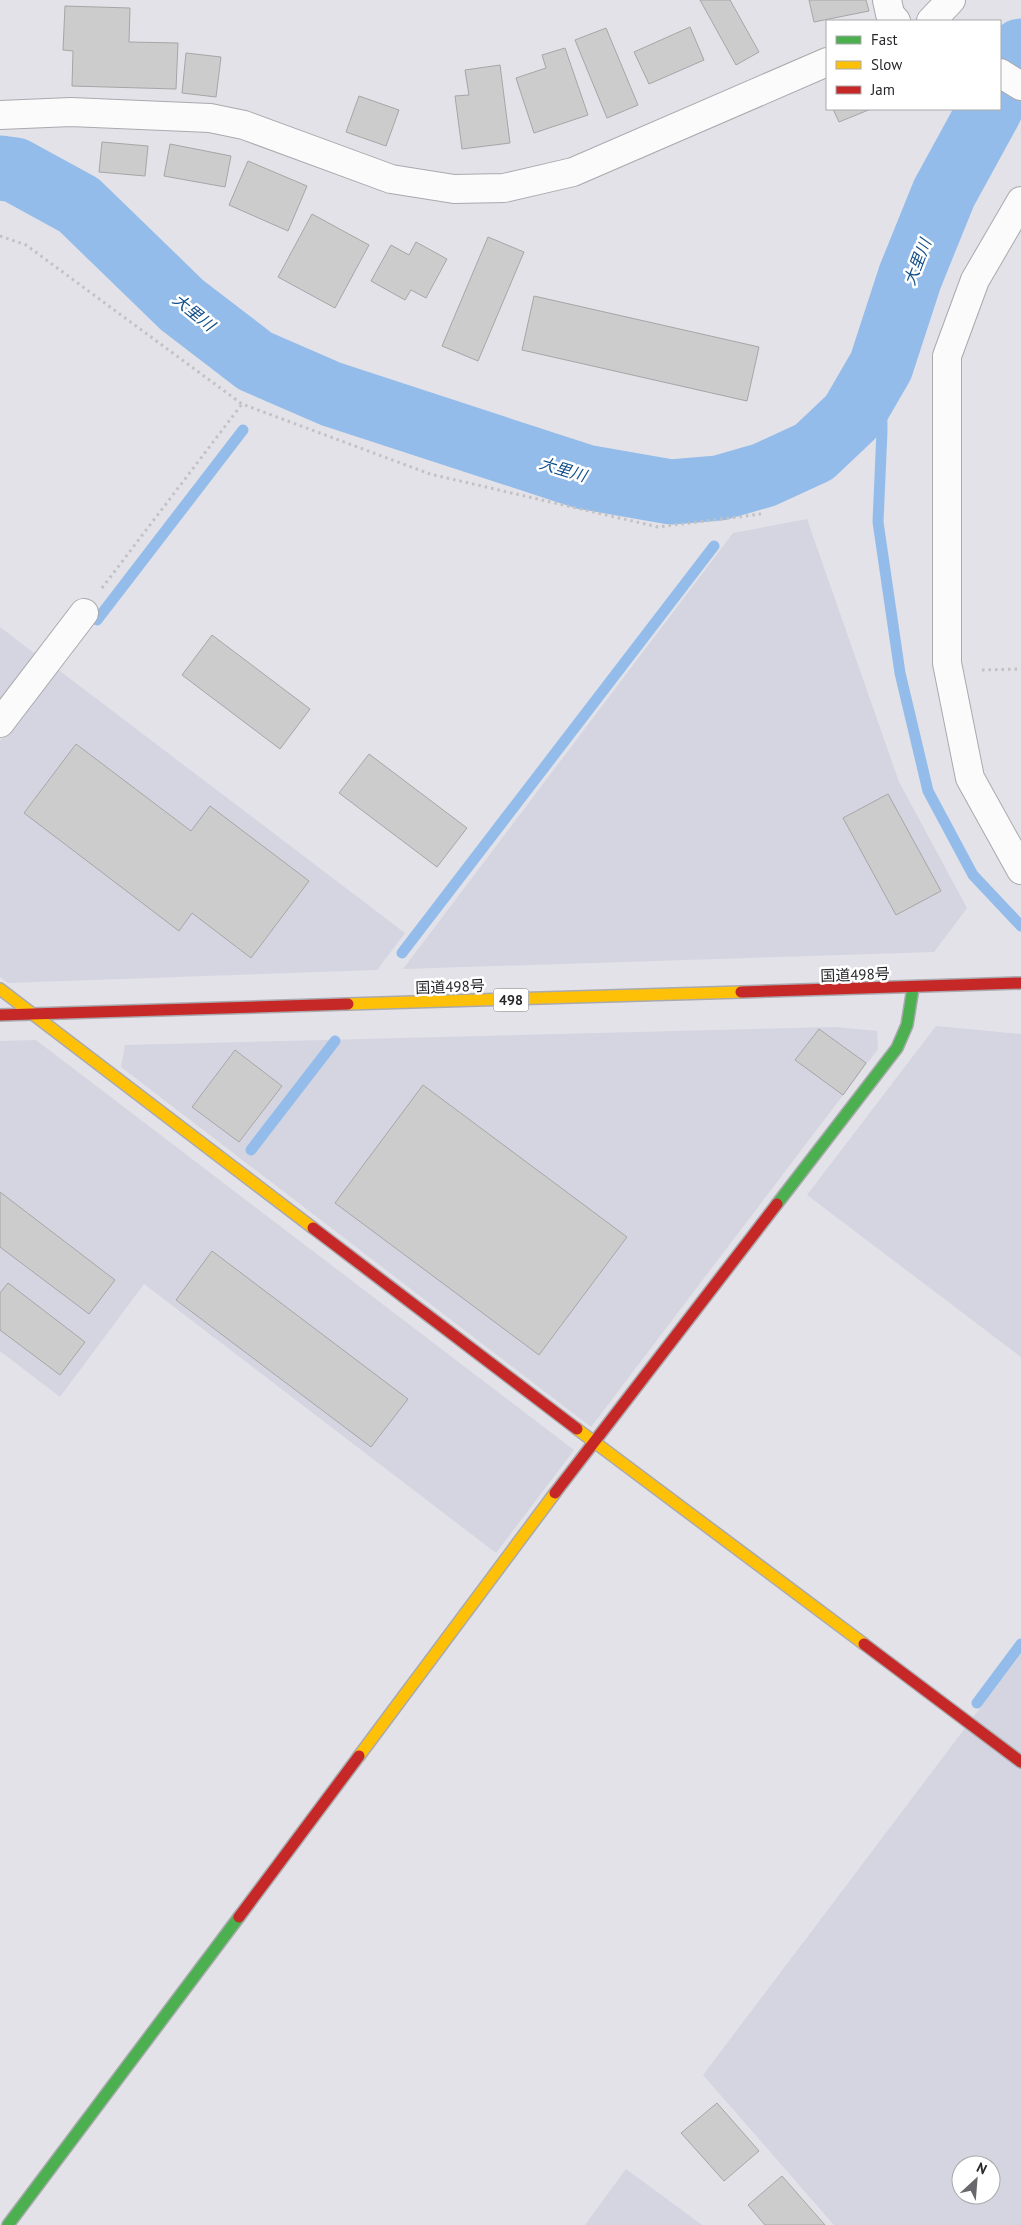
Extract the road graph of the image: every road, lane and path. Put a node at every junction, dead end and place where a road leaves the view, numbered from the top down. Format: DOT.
graph roads {
  1 [pos="886,0"];
  2 [pos="951,0"];
  3 [pos="895,20"];
  4 [pos="932,20"];
  5 [pos="826,62"];
  6 [pos="1001,74"];
  7 [pos="1021,86"];
  8 [pos="0,115"];
  9 [pos="1021,201"];
  10 [pos="0,236"];
  11 [pos="242,404"];
  12 [pos="762,514"];
  13 [pos="84,613"];
  14 [pos="0,723"];
  15 [pos="1021,870"];
  16 [pos="1021,983"];
  17 [pos="913,988"];
  18 [pos="0,989"];
  19 [pos="33,1014"];
  20 [pos="0,1015"];
  21 [pos="594,1442"];
  22 [pos="1021,1762"];
  23 [pos="8,2225"];
  1 -- 3 [label="street"];
  2 -- 4 [label="street"];
  5 -- 8 [label="street"];
  6 -- 7 [label="street"];
  9 -- 15 [label="street"];
  10 -- 11 [label="path"];
  11 -- 12 [label="path"];
  11 -- 13 [label="path"];
  13 -- 14 [label="street"];
  16 -- 17 [label="main road, 国道498号 / 498"];
  17 -- 19 [label="main road, 国道498号 / 498"];
  17 -- 21 [label="main road"];
  18 -- 19 [label="main road"];
  19 -- 20 [label="main road, 国道498号 / 498"];
  19 -- 21 [label="main road"];
  21 -- 22 [label="main road"];
  21 -- 23 [label="main road"];
}
